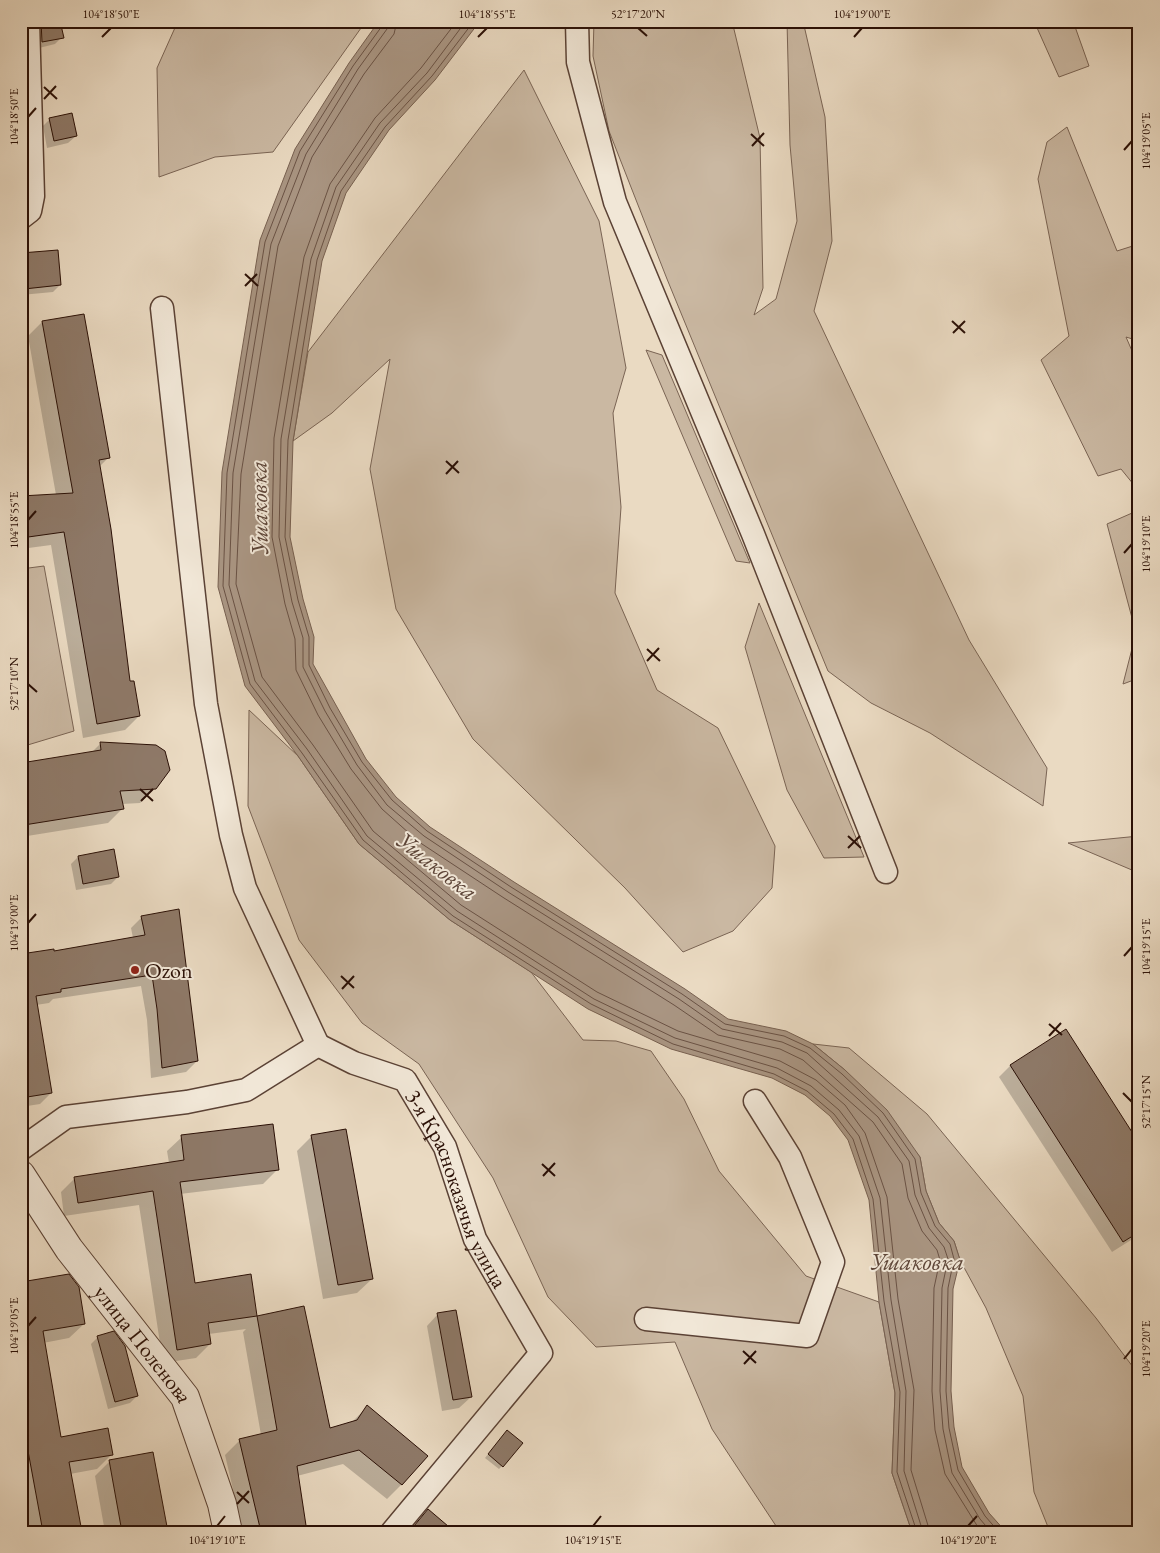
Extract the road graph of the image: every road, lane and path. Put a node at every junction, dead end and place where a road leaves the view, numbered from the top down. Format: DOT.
graph roads {
  1 [pos="28,21"];
  2 [pos="577,21"];
  3 [pos="21,218"];
  4 [pos="162,308"];
  5 [pos="886,872"];
  6 [pos="318,1045"];
  7 [pos="755,1101"];
  8 [pos="21,1149"];
  9 [pos="21,1175"];
  10 [pos="646,1319"];
  11 [pos="228,1532"];
  12 [pos="392,1532"];
  1 -- 3 [label="street"];
  2 -- 5 [label="street"];
  4 -- 6 [label="street"];
  6 -- 8 [label="street"];
  6 -- 12 [label="street, 3-я Красноказачья улица"];
  7 -- 10 [label="street"];
  9 -- 11 [label="street, улица Поленова"];
}
